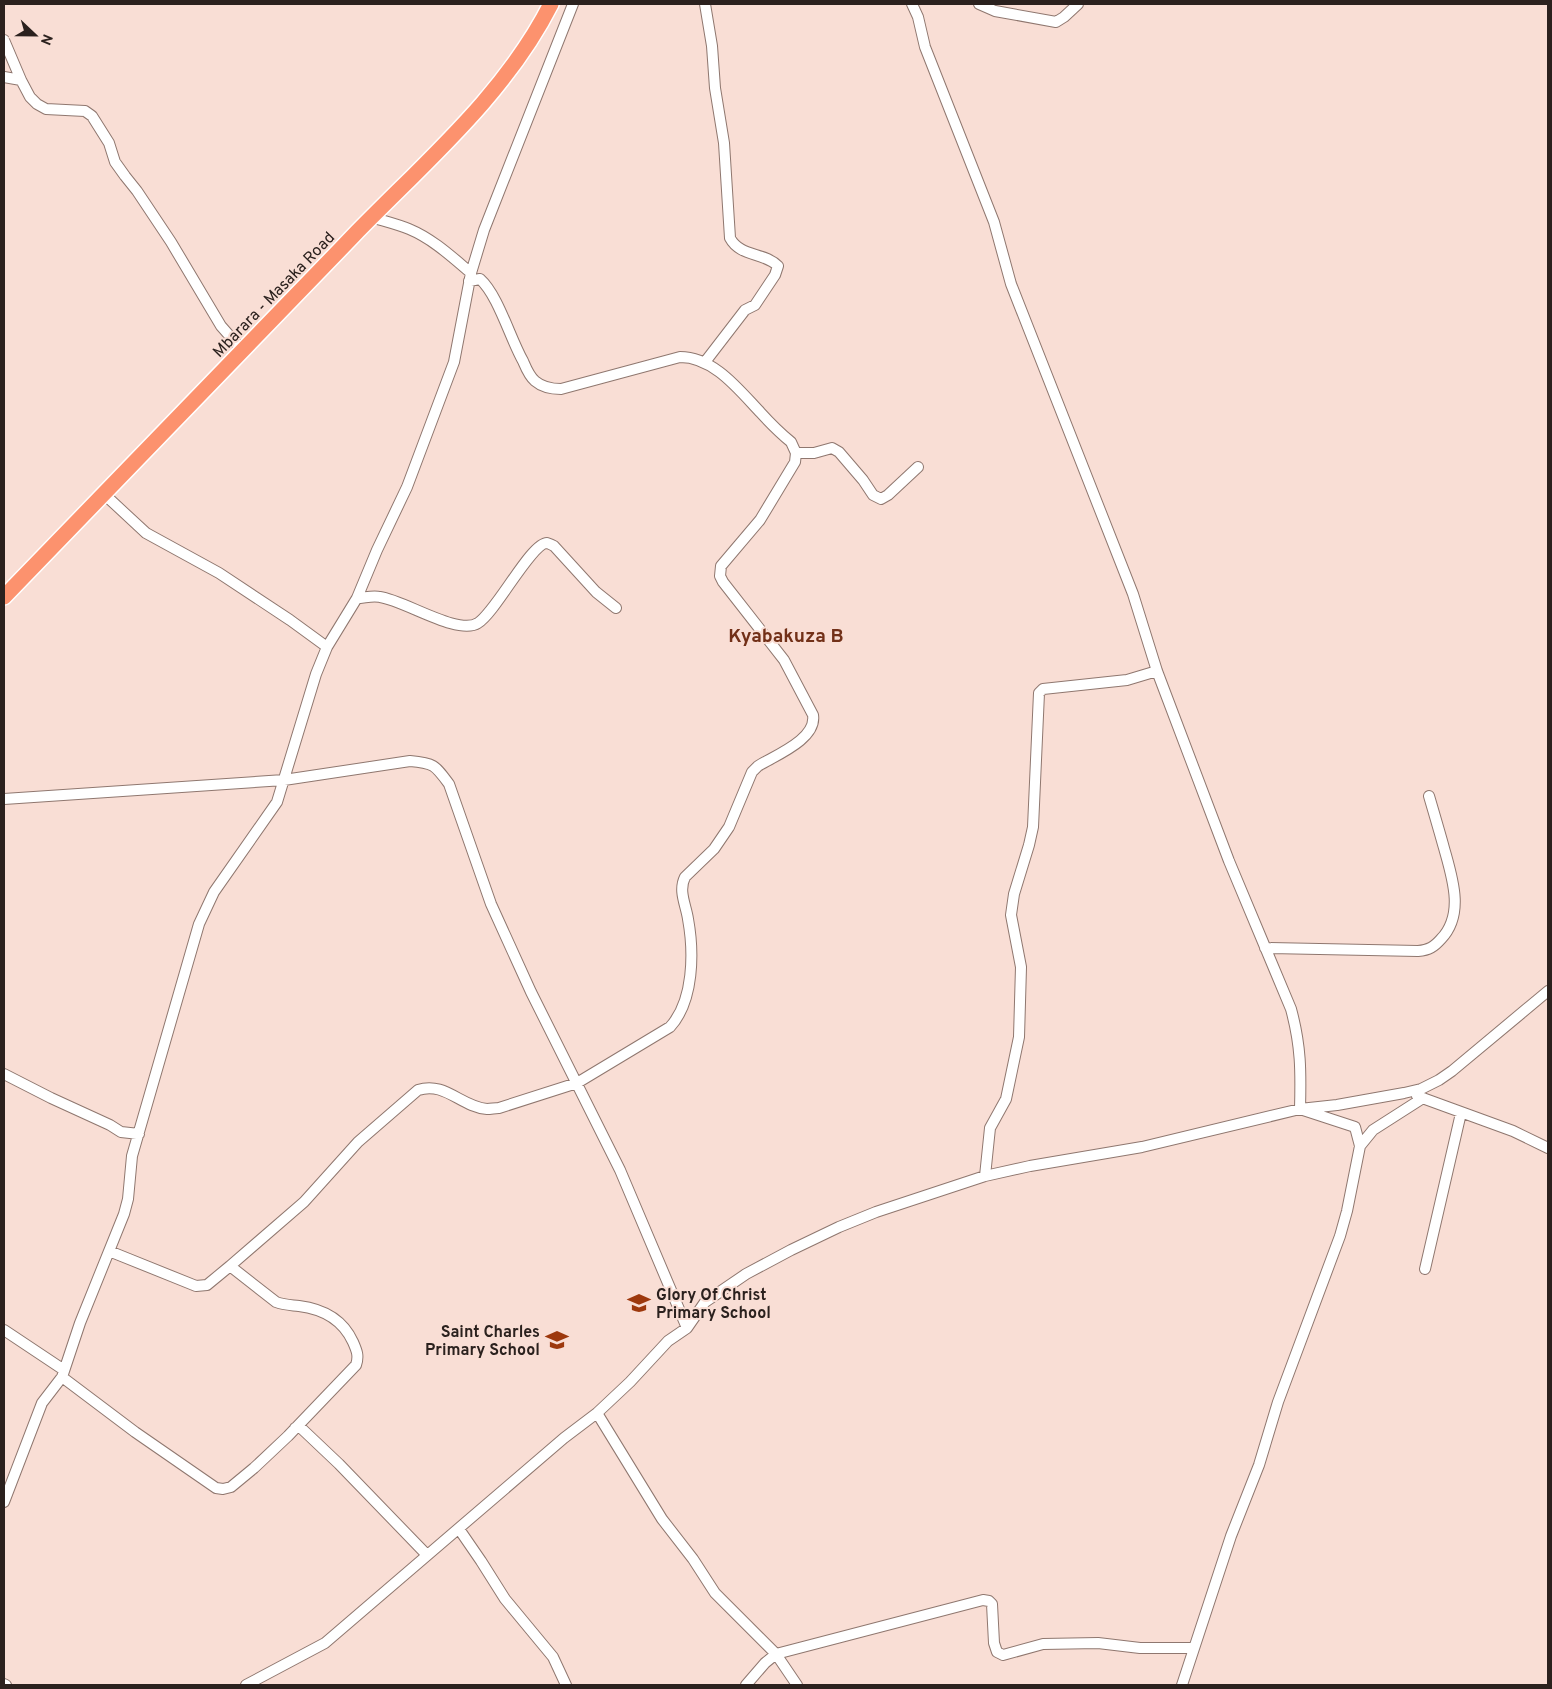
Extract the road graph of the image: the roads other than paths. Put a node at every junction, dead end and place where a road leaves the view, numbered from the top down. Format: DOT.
graph roads {
  1 [pos="551,4"];
  2 [pos="573,4"];
  3 [pos="705,4"];
  4 [pos="912,4"];
  5 [pos="979,4"];
  6 [pos="1078,4"];
  7 [pos="4,40"];
  8 [pos="4,77"];
  9 [pos="21,80"];
  10 [pos="371,217"];
  11 [pos="470,277"];
  12 [pos="242,351"];
  13 [pos="704,362"];
  14 [pos="796,453"];
  15 [pos="918,467"];
  16 [pos="104,494"];
  17 [pos="4,597"];
  18 [pos="357,598"];
  19 [pos="616,608"];
  20 [pos="327,647"];
  21 [pos="1157,671"];
  22 [pos="284,780"];
  23 [pos="1430,796"];
  24 [pos="4,799"];
  25 [pos="1265,948"];
  26 [pos="1548,991"];
  27 [pos="4,1074"];
  28 [pos="577,1082"];
  29 [pos="1404,1093"];
  30 [pos="1423,1098"];
  31 [pos="1300,1109"];
  32 [pos="1461,1113"];
  33 [pos="122,1132"];
  34 [pos="139,1134"];
  35 [pos="1360,1146"];
  36 [pos="1548,1148"];
  37 [pos="132,1156"];
  38 [pos="985,1176"];
  39 [pos="108,1251"];
  40 [pos="230,1266"];
  41 [pos="1425,1269"];
  42 [pos="687,1328"];
  43 [pos="4,1330"];
  44 [pos="63,1374"];
  45 [pos="597,1413"];
  46 [pos="295,1428"];
  47 [pos="4,1502"];
  48 [pos="459,1529"];
  49 [pos="427,1555"];
  50 [pos="1194,1648"];
  51 [pos="776,1654"];
  52 [pos="246,1685"];
  53 [pos="566,1685"];
  54 [pos="746,1685"];
  55 [pos="797,1685"];
  56 [pos="1182,1685"];
  1 -- 10 [label="highway, Mbarara - Masaka Road"];
  2 -- 11 [label="street"];
  3 -- 13 [label="street"];
  4 -- 21 [label="street"];
  5 -- 6 [label="street"];
  7 -- 9 [label="street"];
  8 -- 9 [label="street"];
  9 -- 12 [label="street"];
  10 -- 11 [label="street"];
  10 -- 12 [label="highway, Mbarara - Masaka Road"];
  11 -- 13 [label="street"];
  11 -- 18 [label="street"];
  12 -- 16 [label="highway, Mbarara - Masaka Road"];
  13 -- 14 [label="street"];
  14 -- 15 [label="street"];
  14 -- 28 [label="street"];
  16 -- 17 [label="highway, Mbarara - Masaka Road"];
  16 -- 20 [label="street"];
  18 -- 19 [label="street"];
  18 -- 20 [label="street"];
  20 -- 22 [label="street"];
  21 -- 25 [label="street"];
  21 -- 38 [label="street"];
  22 -- 24 [label="street"];
  22 -- 28 [label="street"];
  22 -- 34 [label="street"];
  23 -- 25 [label="street"];
  25 -- 31 [label="street"];
  26 -- 29 [label="street"];
  27 -- 33 [label="street"];
  28 -- 40 [label="street"];
  28 -- 42 [label="street"];
  29 -- 30 [label="street"];
  29 -- 31 [label="street"];
  30 -- 32 [label="street"];
  30 -- 35 [label="street"];
  31 -- 35 [label="street"];
  31 -- 38 [label="street"];
  32 -- 36 [label="street"];
  32 -- 41 [label="street"];
  33 -- 34 [label="street"];
  33 -- 37 [label="street"];
  34 -- 37 [label="street"];
  35 -- 50 [label="street"];
  37 -- 39 [label="street"];
  38 -- 42 [label="street"];
  39 -- 40 [label="street"];
  39 -- 44 [label="street"];
  40 -- 46 [label="street"];
  42 -- 45 [label="street"];
  43 -- 44 [label="street"];
  44 -- 46 [label="street"];
  44 -- 47 [label="street"];
  45 -- 48 [label="street"];
  45 -- 51 [label="street"];
  46 -- 49 [label="street"];
  48 -- 49 [label="street"];
  48 -- 53 [label="street"];
  49 -- 52 [label="street"];
  50 -- 51 [label="street"];
  50 -- 56 [label="street"];
  51 -- 54 [label="street"];
  51 -- 55 [label="street"];
}
